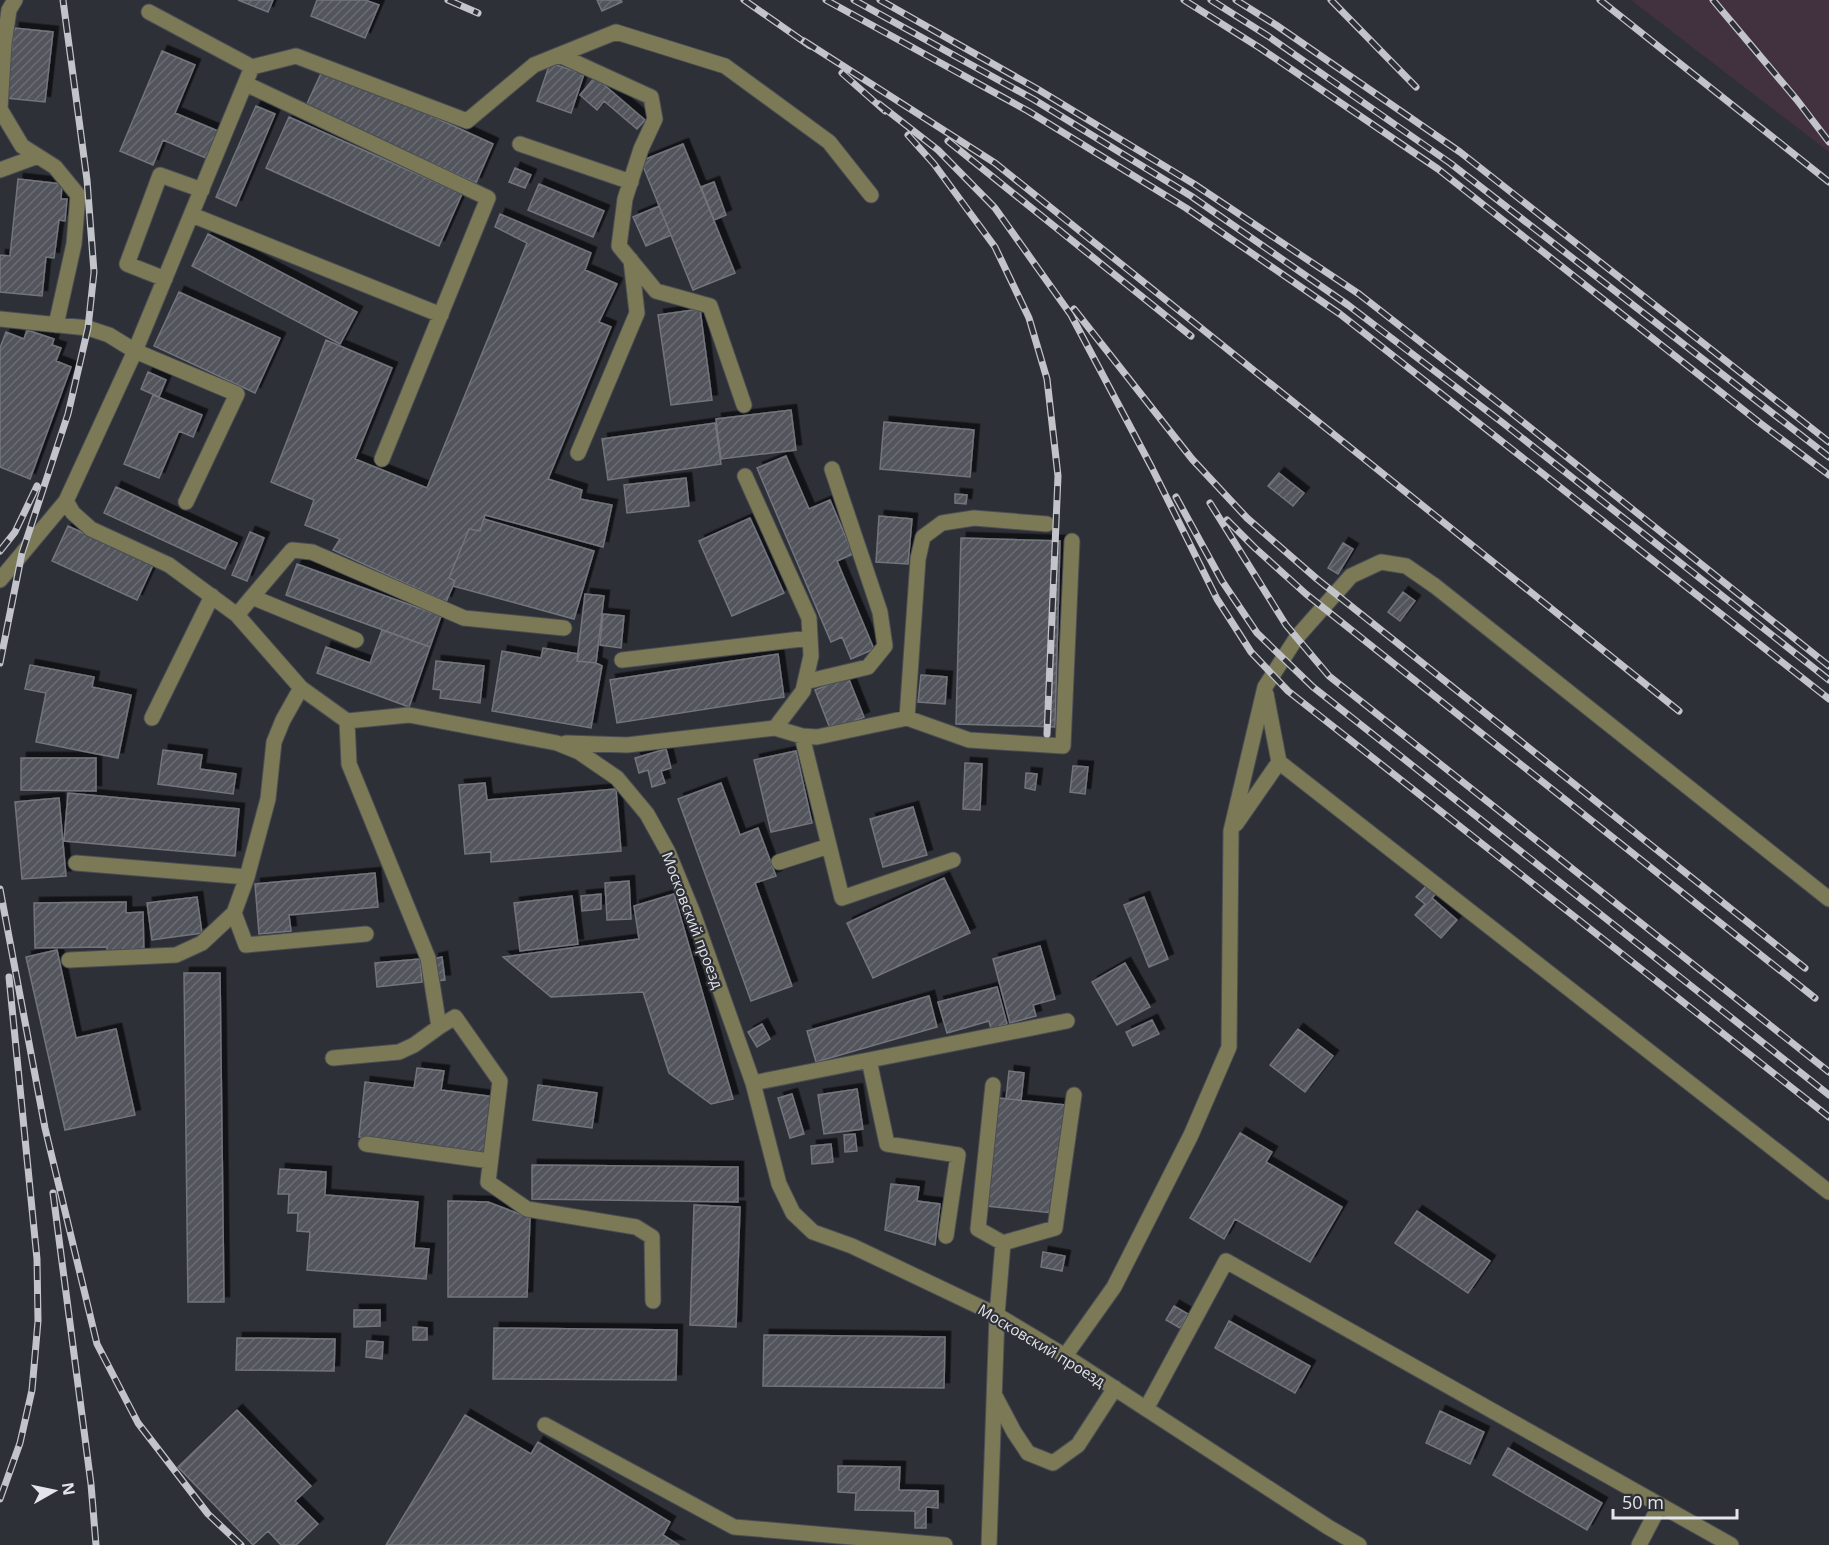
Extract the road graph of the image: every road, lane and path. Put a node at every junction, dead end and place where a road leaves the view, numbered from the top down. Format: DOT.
graph roads {
  1 [pos="15,0"];
  2 [pos="149,12"];
  3 [pos="559,55"];
  4 [pos="252,67"];
  5 [pos="246,84"];
  6 [pos="520,144"];
  7 [pos="38,156"];
  8 [pos="0,170"];
  9 [pos="631,182"];
  10 [pos="202,190"];
  11 [pos="871,195"];
  12 [pos="192,215"];
  13 [pos="631,260"];
  14 [pos="165,279"];
  15 [pos="441,315"];
  16 [pos="0,319"];
  17 [pos="56,325"];
  18 [pos="135,351"];
  19 [pos="744,405"];
  20 [pos="578,453"];
  21 [pos="382,459"];
  22 [pos="832,470"];
  23 [pos="745,476"];
  24 [pos="66,501"];
  25 [pos="186,502"];
  26 [pos="1047,524"];
  27 [pos="1072,541"];
  28 [pos="0,580"];
  29 [pos="212,596"];
  30 [pos="252,597"];
  31 [pos="237,615"];
  32 [pos="564,628"];
  33 [pos="810,638"];
  34 [pos="356,640"];
  35 [pos="622,660"];
  36 [pos="805,682"];
  37 [pos="1265,687"];
  38 [pos="301,688"];
  39 [pos="152,718"];
  40 [pos="907,718"];
  41 [pos="347,721"];
  42 [pos="775,728"];
  43 [pos="802,736"];
  44 [pos="557,742"];
  45 [pos="1279,762"];
  46 [pos="1231,831"];
  47 [pos="829,846"];
  48 [pos="953,860"];
  49 [pos="779,862"];
  50 [pos="76,863"];
  51 [pos="247,877"];
  52 [pos="1829,899"];
  53 [pos="234,913"];
  54 [pos="366,934"];
  55 [pos="69,960"];
  56 [pos="1067,1021"];
  57 [pos="438,1027"];
  58 [pos="333,1058"];
  59 [pos="868,1060"];
  60 [pos="753,1083"];
  61 [pos="993,1085"];
  62 [pos="1074,1095"];
  63 [pos="366,1144"];
  64 [pos="490,1161"];
  65 [pos="1829,1192"];
  66 [pos="946,1236"];
  67 [pos="1004,1243"];
  68 [pos="654,1301"];
  69 [pos="998,1315"];
  70 [pos="1065,1356"];
  71 [pos="1114,1388"];
  72 [pos="994,1393"];
  73 [pos="1146,1409"];
  74 [pos="545,1425"];
  75 [pos="1660,1505"];
  76 [pos="945,1545"];
  77 [pos="989,1545"];
  78 [pos="1359,1545"];
  79 [pos="1639,1545"];
  80 [pos="1731,1545"];
  1 -- 7 [label="street"];
  2 -- 4 [label="street"];
  3 -- 4 [label="street"];
  3 -- 9 [label="street"];
  3 -- 11 [label="street"];
  4 -- 5 [label="street"];
  5 -- 10 [label="street"];
  5 -- 15 [label="street"];
  6 -- 9 [label="street"];
  7 -- 8 [label="street"];
  7 -- 17 [label="street"];
  9 -- 13 [label="street"];
  10 -- 12 [label="street"];
  10 -- 14 [label="street"];
  12 -- 14 [label="street"];
  12 -- 15 [label="street"];
  13 -- 19 [label="street"];
  13 -- 20 [label="street"];
  14 -- 18 [label="street"];
  15 -- 21 [label="street"];
  16 -- 17 [label="street"];
  17 -- 18 [label="street"];
  18 -- 24 [label="street"];
  18 -- 25 [label="street"];
  22 -- 36 [label="street"];
  23 -- 33 [label="street"];
  24 -- 28 [label="street"];
  24 -- 29 [label="street"];
  26 -- 40 [label="street"];
  27 -- 40 [label="street"];
  29 -- 31 [label="street"];
  29 -- 39 [label="street"];
  30 -- 31 [label="street"];
  30 -- 32 [label="street"];
  30 -- 34 [label="street"];
  31 -- 38 [label="street"];
  33 -- 35 [label="street"];
  33 -- 36 [label="street"];
  36 -- 42 [label="street"];
  37 -- 45 [label="street"];
  37 -- 46 [label="street"];
  37 -- 52 [label="street"];
  38 -- 41 [label="street"];
  38 -- 51 [label="street"];
  40 -- 43 [label="street"];
  41 -- 44 [label="street, Московский проезд"];
  41 -- 57 [label="street"];
  42 -- 43 [label="street"];
  42 -- 44 [label="street"];
  43 -- 47 [label="street"];
  44 -- 60 [label="street, Московский проезд"];
  45 -- 46 [label="street"];
  45 -- 65 [label="street"];
  46 -- 70 [label="street"];
  47 -- 48 [label="street"];
  47 -- 49 [label="street"];
  50 -- 51 [label="street"];
  51 -- 53 [label="street"];
  53 -- 54 [label="street"];
  53 -- 55 [label="street"];
  56 -- 59 [label="street"];
  57 -- 58 [label="street"];
  57 -- 64 [label="street"];
  59 -- 60 [label="street"];
  59 -- 66 [label="street"];
  60 -- 69 [label="street, Московский проезд"];
  61 -- 67 [label="street"];
  62 -- 67 [label="street"];
  63 -- 64 [label="street"];
  64 -- 68 [label="street"];
  67 -- 69 [label="street"];
  69 -- 70 [label="street, Московский проезд"];
  69 -- 72 [label="street"];
  70 -- 71 [label="street, Московский проезд"];
  71 -- 72 [label="street"];
  71 -- 73 [label="street, Московский проезд"];
  72 -- 77 [label="street"];
  73 -- 75 [label="street"];
  73 -- 78 [label="street, Московский проезд"];
  74 -- 76 [label="street"];
  75 -- 79 [label="street"];
  75 -- 80 [label="street"];
}
